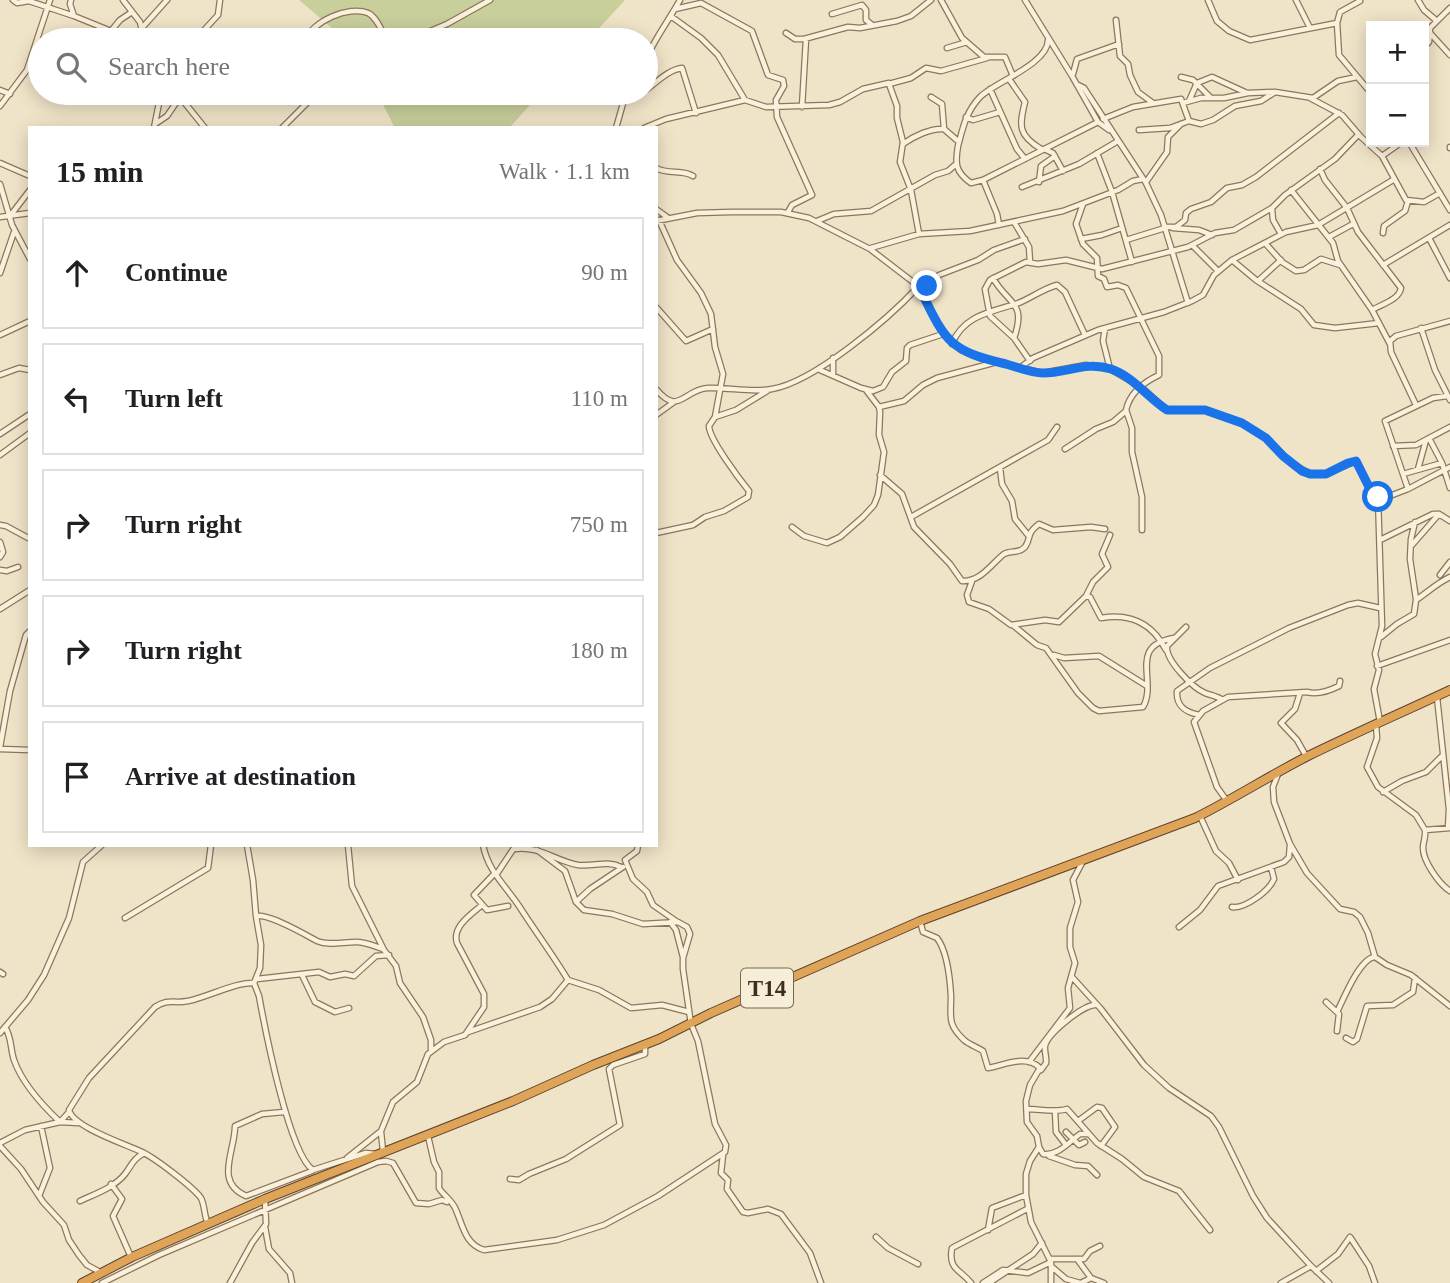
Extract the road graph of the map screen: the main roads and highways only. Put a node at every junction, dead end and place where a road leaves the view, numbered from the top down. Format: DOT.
graph roads {
  1 [pos="1450,690"];
  2 [pos="82,1283"];
  1 -- 2 [label="highway, T14"];
}
